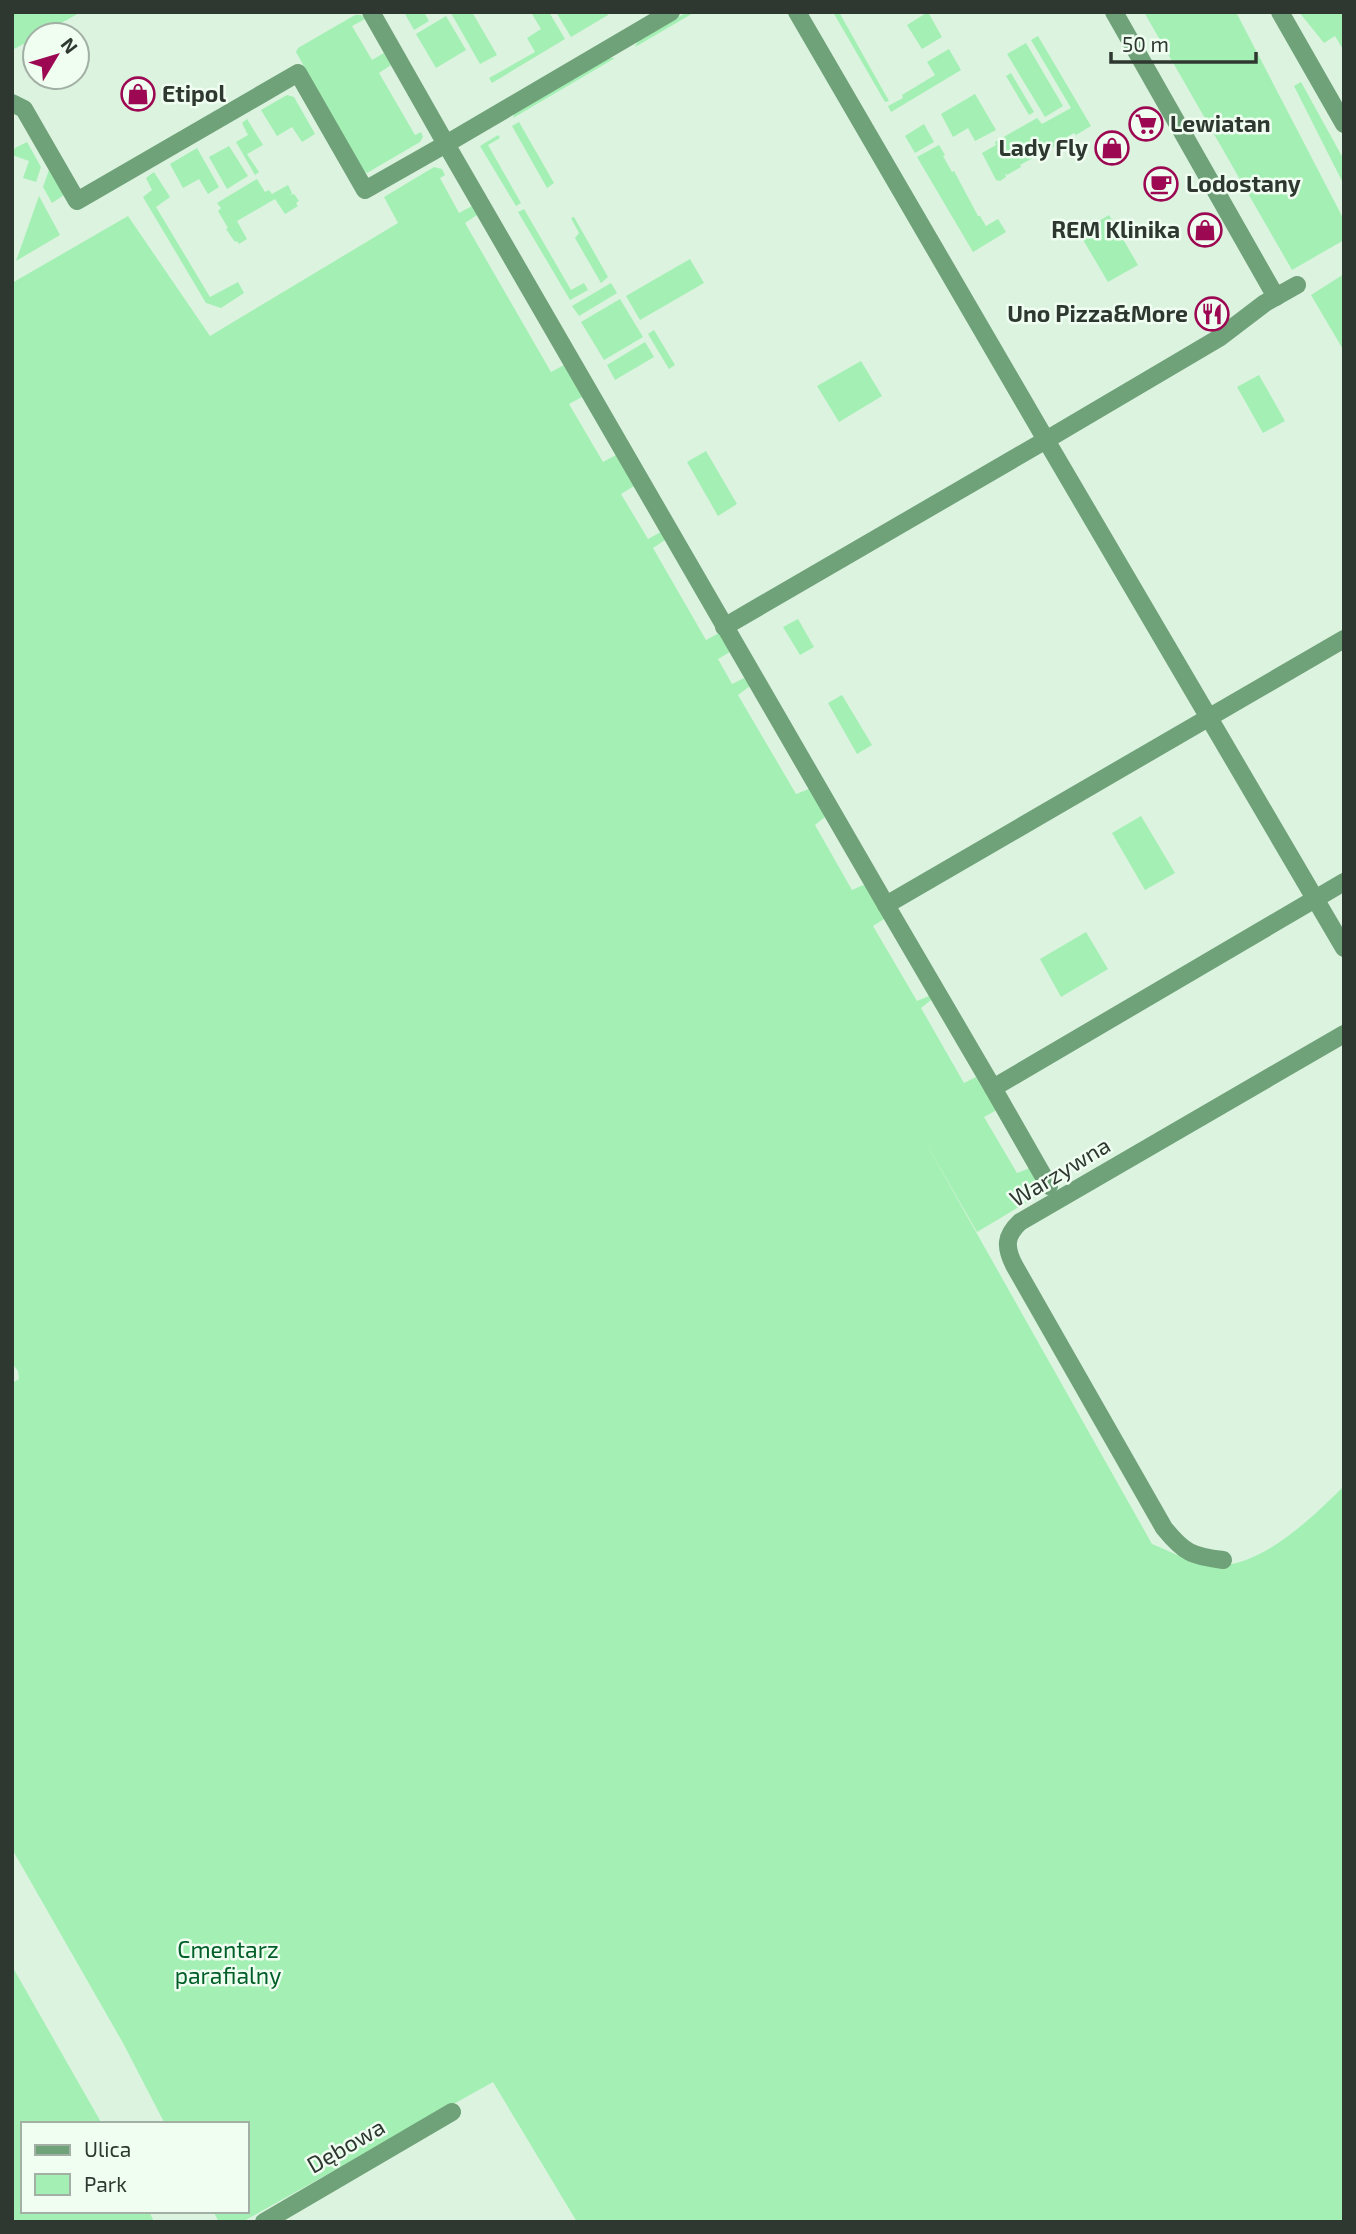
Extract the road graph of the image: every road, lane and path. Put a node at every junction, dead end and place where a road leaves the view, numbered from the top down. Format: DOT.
graph roads {
  1 [pos="370,12"];
  2 [pos="671,12"];
  3 [pos="797,12"];
  4 [pos="1114,12"];
  5 [pos="1280,12"];
  6 [pos="12,103"];
  7 [pos="1344,124"];
  8 [pos="446,144"];
  9 [pos="1297,285"];
  10 [pos="1276,297"];
  11 [pos="1046,440"];
  12 [pos="724,627"];
  13 [pos="1344,639"];
  14 [pos="1207,717"];
  15 [pos="1344,883"];
  16 [pos="1315,899"];
  17 [pos="886,905"];
  18 [pos="1344,948"];
  19 [pos="1344,1034"];
  20 [pos="993,1088"];
  21 [pos="1049,1186"];
  22 [pos="1223,1560"];
  23 [pos="452,2112"];
  24 [pos="264,2222"];
  1 -- 8 [label="street"];
  2 -- 8 [label="street"];
  3 -- 11 [label="street"];
  4 -- 10 [label="street"];
  5 -- 7 [label="street"];
  6 -- 8 [label="street"];
  8 -- 12 [label="street"];
  9 -- 10 [label="street"];
  10 -- 11 [label="street"];
  11 -- 12 [label="street"];
  11 -- 14 [label="street"];
  12 -- 17 [label="street"];
  13 -- 14 [label="street"];
  14 -- 16 [label="street"];
  14 -- 17 [label="street"];
  15 -- 16 [label="street"];
  16 -- 18 [label="street"];
  16 -- 20 [label="street"];
  17 -- 20 [label="street"];
  19 -- 22 [label="street, Warzywna"];
  20 -- 21 [label="street"];
  23 -- 24 [label="street, Dębowa"];
}
